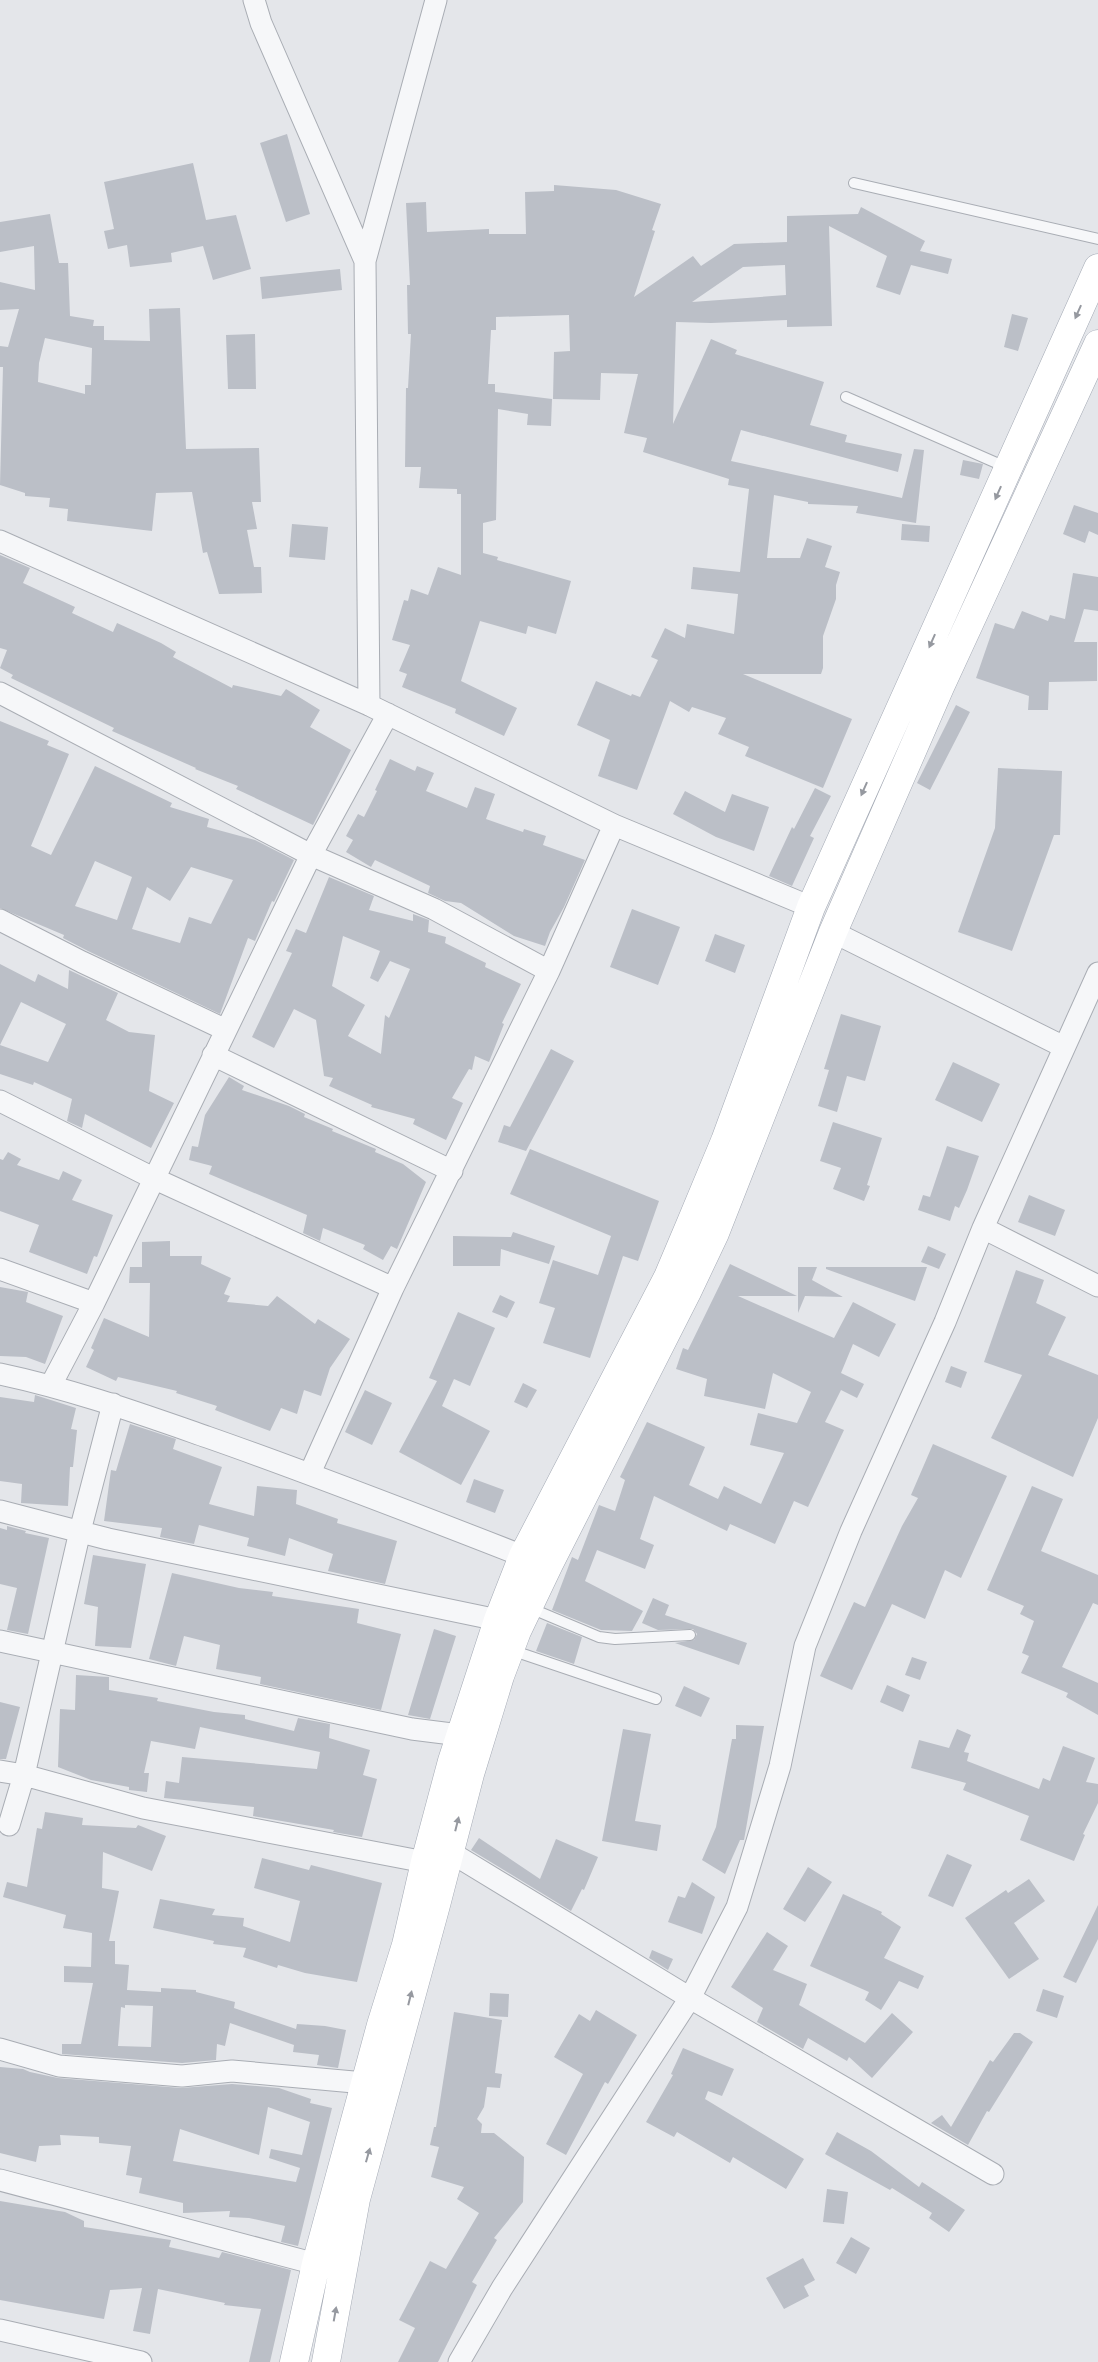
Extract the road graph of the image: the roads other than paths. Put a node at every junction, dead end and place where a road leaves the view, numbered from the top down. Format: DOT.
graph roads {
  1 [pos="254,0"];
  2 [pos="436,0"];
  3 [pos="854,183"];
  4 [pos="1098,239"];
  5 [pos="365,261"];
  6 [pos="1098,268"];
  7 [pos="1098,344"];
  8 [pos="846,397"];
  9 [pos="1009,468"];
  10 [pos="0,541"];
  11 [pos="0,693"];
  12 [pos="379,710"];
  13 [pos="614,826"];
  14 [pos="311,855"];
  15 [pos="811,907"];
  16 [pos="0,920"];
  17 [pos="833,932"];
  18 [pos="549,972"];
  19 [pos="1098,973"];
  20 [pos="226,1030"];
  21 [pos="1064,1047"];
  22 [pos="213,1055"];
  23 [pos="0,1101"];
  24 [pos="452,1171"];
  25 [pos="153,1178"];
  26 [pos="983,1228"];
  27 [pos="0,1269"];
  28 [pos="1098,1286"];
  29 [pos="393,1288"];
  30 [pos="94,1303"];
  31 [pos="633,1370"];
  32 [pos="0,1374"];
  33 [pos="51,1384"];
  34 [pos="113,1404"];
  35 [pos="310,1473"];
  36 [pos="0,1511"];
  37 [pos="80,1532"];
  38 [pos="524,1556"];
  39 [pos="529,1607"];
  40 [pos="498,1620"];
  41 [pos="690,1635"];
  42 [pos="0,1641"];
  43 [pos="510,1649"];
  44 [pos="53,1654"];
  45 [pos="656,1699"];
  46 [pos="460,1735"];
  47 [pos="0,1771"];
  48 [pos="24,1775"];
  49 [pos="9,1825"];
  50 [pos="450,1852"];
  51 [pos="425,1862"];
  52 [pos="690,1998"];
  53 [pos="0,2049"];
  54 [pos="365,2083"];
  55 [pos="993,2174"];
  56 [pos="0,2180"];
  57 [pos="316,2264"];
  58 [pos="0,2330"];
  59 [pos="141,2362"];
  60 [pos="294,2362"];
  61 [pos="326,2362"];
  62 [pos="459,2362"];
  1 -- 5 [label="street"];
  2 -- 5 [label="street"];
  3 -- 4 [label="lane"];
  5 -- 12 [label="street"];
  6 -- 9 [label="main road, one-way"];
  7 -- 17 [label="main road"];
  8 -- 9 [label="lane"];
  9 -- 15 [label="main road, one-way"];
  10 -- 12 [label="street"];
  11 -- 14 [label="street"];
  12 -- 13 [label="street"];
  12 -- 14 [label="street"];
  13 -- 15 [label="street"];
  13 -- 18 [label="street"];
  14 -- 18 [label="street"];
  14 -- 20 [label="street"];
  15 -- 31 [label="main road"];
  16 -- 20 [label="street"];
  17 -- 21 [label="street"];
  17 -- 31 [label="main road"];
  18 -- 24 [label="street"];
  19 -- 21 [label="street"];
  20 -- 22 [label="street"];
  21 -- 26 [label="street"];
  22 -- 24 [label="street"];
  22 -- 25 [label="street"];
  23 -- 25 [label="street"];
  24 -- 29 [label="street"];
  25 -- 29 [label="street"];
  25 -- 30 [label="street"];
  26 -- 28 [label="street"];
  26 -- 52 [label="street"];
  27 -- 30 [label="street"];
  29 -- 35 [label="street"];
  30 -- 33 [label="street"];
  31 -- 38 [label="main road"];
  31 -- 39 [label="main road"];
  32 -- 33 [label="street"];
  33 -- 34 [label="street"];
  34 -- 35 [label="street"];
  34 -- 37 [label="street"];
  35 -- 38 [label="street"];
  36 -- 37 [label="street"];
  37 -- 40 [label="street"];
  37 -- 44 [label="street"];
  38 -- 40 [label="main road"];
  39 -- 41 [label="lane"];
  39 -- 43 [label="main road"];
  40 -- 46 [label="main road"];
  42 -- 44 [label="street"];
  43 -- 45 [label="lane"];
  50 -- 43 [label="main road, one-way"];
  44 -- 46 [label="street"];
  44 -- 48 [label="street"];
  46 -- 51 [label="main road"];
  47 -- 48 [label="street"];
  48 -- 49 [label="street"];
  48 -- 51 [label="street"];
  50 -- 52 [label="street"];
  61 -- 50 [label="main road, one-way"];
  51 -- 54 [label="main road"];
  52 -- 55 [label="street"];
  52 -- 62 [label="street"];
  53 -- 54 [label="street"];
  54 -- 57 [label="main road"];
  56 -- 57 [label="street"];
  57 -- 60 [label="main road"];
  58 -- 59 [label="street"];
}
